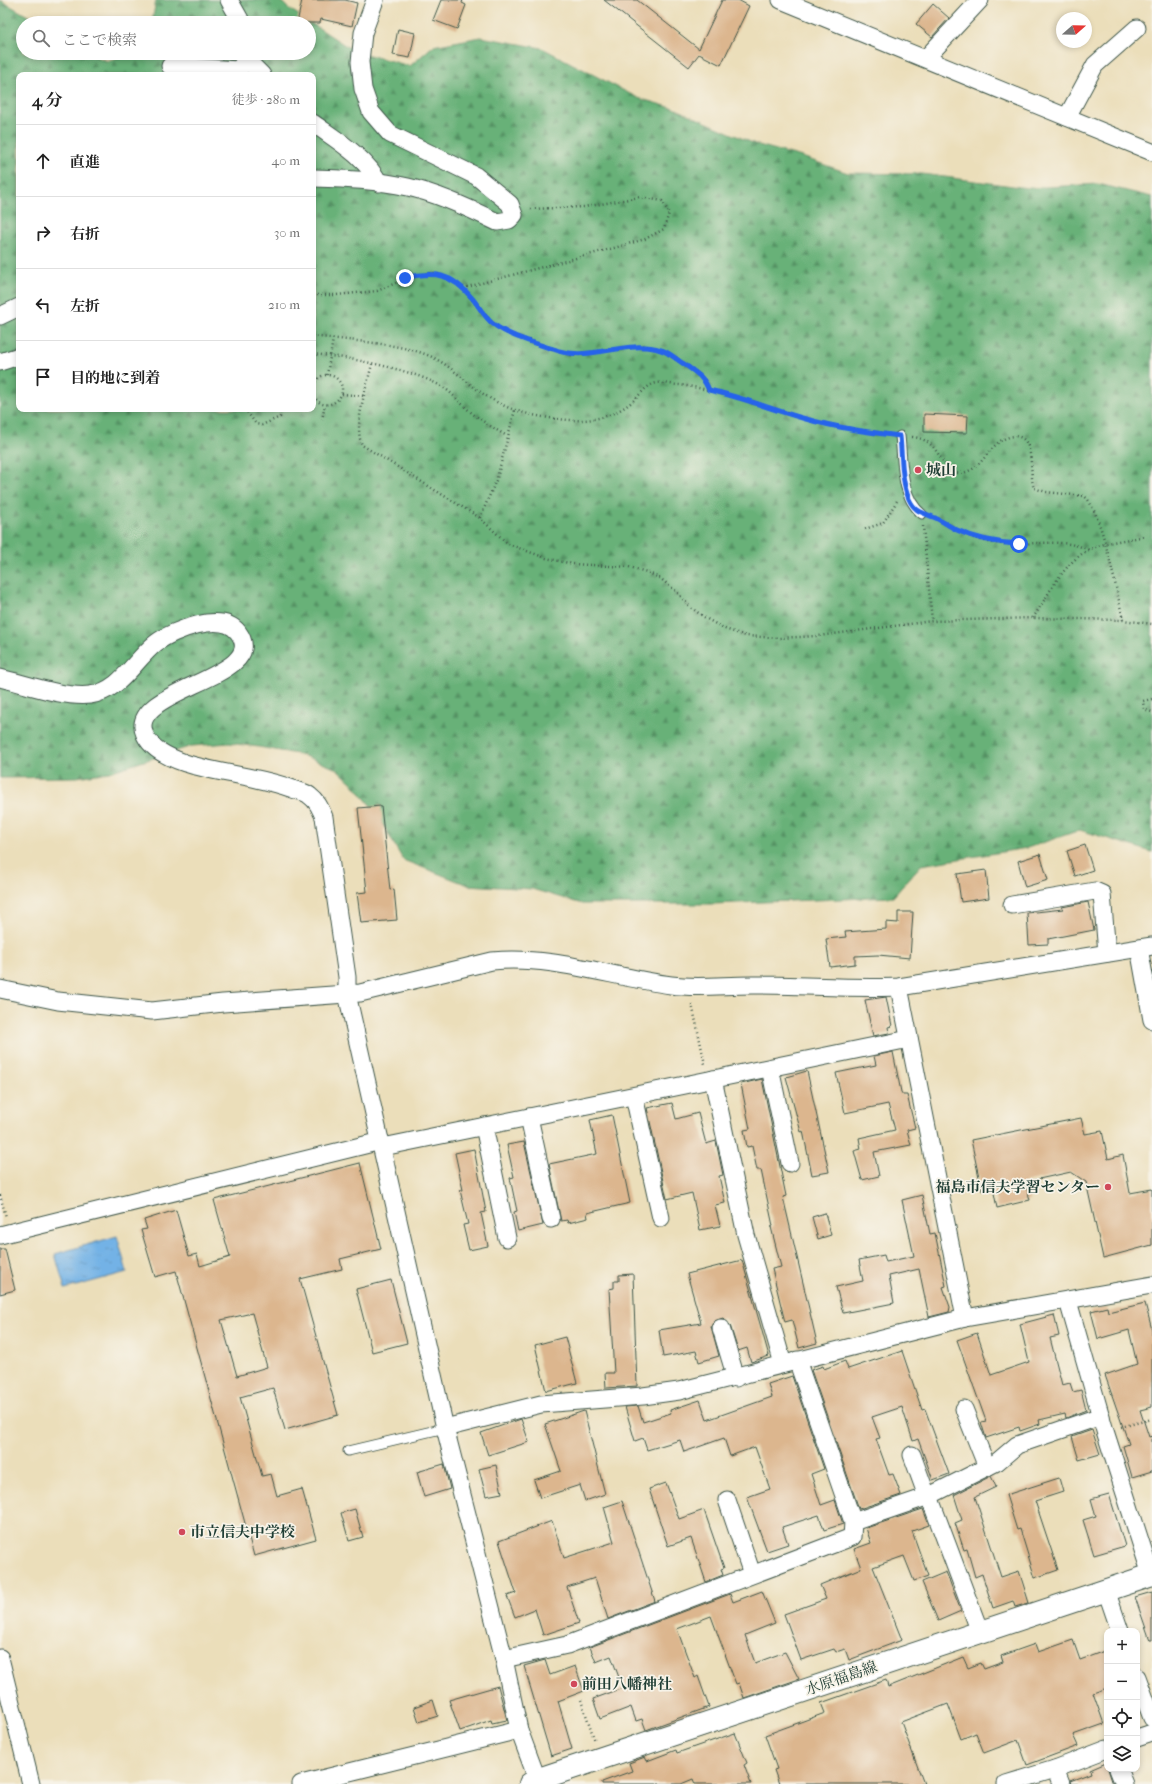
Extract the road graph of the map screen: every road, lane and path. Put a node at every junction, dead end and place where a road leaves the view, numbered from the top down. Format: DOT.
graph roads {
  1 [pos="229,0"];
  2 [pos="375,0"];
  3 [pos="781,0"];
  4 [pos="980,0"];
  5 [pos="238,16"];
  6 [pos="1137,28"];
  7 [pos="926,58"];
  8 [pos="245,60"];
  9 [pos="250,60"];
  10 [pos="170,66"];
  11 [pos="260,72"];
  12 [pos="1067,117"];
  13 [pos="316,125"];
  14 [pos="1152,152"];
  15 [pos="316,178"];
  16 [pos="379,183"];
  17 [pos="513,209"];
  18 [pos="463,288"];
  19 [pos="316,295"];
  20 [pos="16,308"];
  21 [pos="0,316"];
  22 [pos="316,336"];
  23 [pos="333,339"];
  24 [pos="316,354"];
  25 [pos="331,356"];
  26 [pos="16,357"];
  27 [pos="0,362"];
  28 [pos="372,364"];
  29 [pos="327,375"];
  30 [pos="316,380"];
  31 [pos="709,390"];
  32 [pos="342,394"];
  33 [pos="365,396"];
  34 [pos="316,399"];
  35 [pos="326,404"];
  36 [pos="515,410"];
  37 [pos="247,412"];
  38 [pos="281,412"];
  39 [pos="322,420"];
  40 [pos="508,436"];
  41 [pos="900,436"];
  42 [pos="906,490"];
  43 [pos="922,514"];
  44 [pos="480,518"];
  45 [pos="865,529"];
  46 [pos="1145,536"];
  47 [pos="1105,545"];
  48 [pos="1089,550"];
  49 [pos="1033,618"];
  50 [pos="1123,620"];
  51 [pos="932,621"];
  52 [pos="1152,624"];
  53 [pos="0,678"];
  54 [pos="1152,699"];
  55 [pos="1152,712"];
  56 [pos="1012,905"];
  57 [pos="1146,947"];
  58 [pos="1107,954"];
  59 [pos="689,986"];
  60 [pos="899,987"];
  61 [pos="0,989"];
  62 [pos="347,994"];
  63 [pos="1152,1020"];
  64 [pos="909,1039"];
  65 [pos="770,1068"];
  66 [pos="710,1080"];
  67 [pos="634,1096"];
  68 [pos="529,1117"];
  69 [pos="484,1126"];
  70 [pos="382,1144"];
  71 [pos="790,1162"];
  72 [pos="0,1195"];
  73 [pos="661,1218"];
  74 [pos="552,1219"];
  75 [pos="5,1234"];
  76 [pos="507,1238"];
  77 [pos="1152,1285"];
  78 [pos="1068,1301"];
  79 [pos="965,1318"];
  80 [pos="721,1328"];
  81 [pos="790,1362"];
  82 [pos="736,1378"];
  83 [pos="964,1409"];
  84 [pos="1152,1419"];
  85 [pos="1103,1424"];
  86 [pos="446,1428"];
  87 [pos="348,1451"];
  88 [pos="912,1455"];
  89 [pos="987,1467"];
  90 [pos="929,1496"];
  91 [pos="727,1500"];
  92 [pos="853,1522"];
  93 [pos="752,1574"];
  94 [pos="1151,1575"];
  95 [pos="1106,1590"];
  96 [pos="1119,1628"];
  97 [pos="980,1632"];
  98 [pos="0,1658"];
  99 [pos="504,1659"];
  100 [pos="1140,1685"];
  101 [pos="581,1700"];
  102 [pos="1152,1718"];
  103 [pos="519,1730"];
  104 [pos="1152,1733"];
  105 [pos="1140,1737"];
  106 [pos="1104,1751"];
  107 [pos="601,1758"];
  108 [pos="1119,1772"];
  109 [pos="1058,1777"];
  110 [pos="535,1783"];
  111 [pos="31,1784"];
  112 [pos="301,1784"];
  113 [pos="1006,1784"];
  114 [pos="1124,1784"];
  1 -- 5 [label="street"];
  2 -- 17 [label="street"];
  3 -- 7 [label="street"];
  4 -- 7 [label="street"];
  6 -- 12 [label="street"];
  7 -- 12 [label="street"];
  8 -- 10 [label="street"];
  9 -- 11 [label="street"];
  12 -- 14 [label="street"];
  13 -- 16 [label="street"];
  15 -- 16 [label="street"];
  16 -- 17 [label="street"];
  17 -- 18 [label="path"];
  18 -- 19 [label="path"];
  18 -- 31 [label="path"];
  20 -- 21 [label="street"];
  22 -- 23 [label="path"];
  23 -- 25 [label="path"];
  23 -- 36 [label="path"];
  24 -- 25 [label="path"];
  25 -- 28 [label="path"];
  25 -- 29 [label="path"];
  26 -- 27 [label="street"];
  28 -- 33 [label="path"];
  28 -- 40 [label="path"];
  29 -- 30 [label="path"];
  29 -- 32 [label="path"];
  31 -- 36 [label="path"];
  31 -- 41 [label="path"];
  32 -- 33 [label="path"];
  32 -- 35 [label="path"];
  33 -- 44 [label="path"];
  34 -- 35 [label="path"];
  35 -- 39 [label="path"];
  36 -- 40 [label="path"];
  37 -- 38 [label="path"];
  40 -- 44 [label="path"];
  41 -- 42 [label="lane"];
  41 -- 47 [label="path"];
  42 -- 43 [label="lane"];
  42 -- 45 [label="path"];
  43 -- 48 [label="path"];
  43 -- 51 [label="path"];
  44 -- 51 [label="path"];
  46 -- 47 [label="path"];
  47 -- 48 [label="path"];
  47 -- 50 [label="path"];
  48 -- 49 [label="path"];
  49 -- 50 [label="path"];
  49 -- 51 [label="path"];
  50 -- 52 [label="path"];
  53 -- 62 [label="street"];
  54 -- 55 [label="path"];
  56 -- 58 [label="street"];
  57 -- 58 [label="street"];
  57 -- 63 [label="street"];
  58 -- 60 [label="street"];
  59 -- 60 [label="street"];
  59 -- 62 [label="street"];
  59 -- 66 [label="path"];
  60 -- 64 [label="street"];
  61 -- 62 [label="street"];
  62 -- 70 [label="street"];
  64 -- 65 [label="street"];
  64 -- 79 [label="street"];
  65 -- 66 [label="street"];
  65 -- 71 [label="street"];
  66 -- 67 [label="street"];
  66 -- 81 [label="street"];
  67 -- 68 [label="street"];
  67 -- 73 [label="street"];
  68 -- 69 [label="street"];
  68 -- 74 [label="street"];
  69 -- 70 [label="street"];
  69 -- 76 [label="street"];
  70 -- 75 [label="street"];
  70 -- 86 [label="street"];
  72 -- 75 [label="path"];
  77 -- 78 [label="street"];
  78 -- 79 [label="street"];
  78 -- 85 [label="street"];
  79 -- 81 [label="street"];
  80 -- 82 [label="street"];
  81 -- 82 [label="street"];
  81 -- 92 [label="street"];
  82 -- 86 [label="street"];
  83 -- 89 [label="street"];
  84 -- 85 [label="path"];
  85 -- 89 [label="street"];
  85 -- 94 [label="street"];
  86 -- 87 [label="lane"];
  86 -- 99 [label="street"];
  88 -- 90 [label="street"];
  89 -- 90 [label="street"];
  90 -- 92 [label="street"];
  90 -- 97 [label="street"];
  91 -- 93 [label="street"];
  92 -- 93 [label="street"];
  93 -- 99 [label="street"];
  94 -- 95 [label="main road, 水原福島線"];
  95 -- 96 [label="street"];
  95 -- 97 [label="main road, 水原福島線"];
  97 -- 107 [label="main road, 水原福島線"];
  98 -- 111 [label="street"];
  99 -- 103 [label="street"];
  100 -- 102 [label="street"];
  101 -- 107 [label="path"];
  103 -- 110 [label="street"];
  103 -- 112 [label="street"];
  104 -- 105 [label="street"];
  106 -- 109 [label="street"];
  107 -- 110 [label="main road, 水原福島線"];
  108 -- 114 [label="street"];
  109 -- 113 [label="street"];
}
